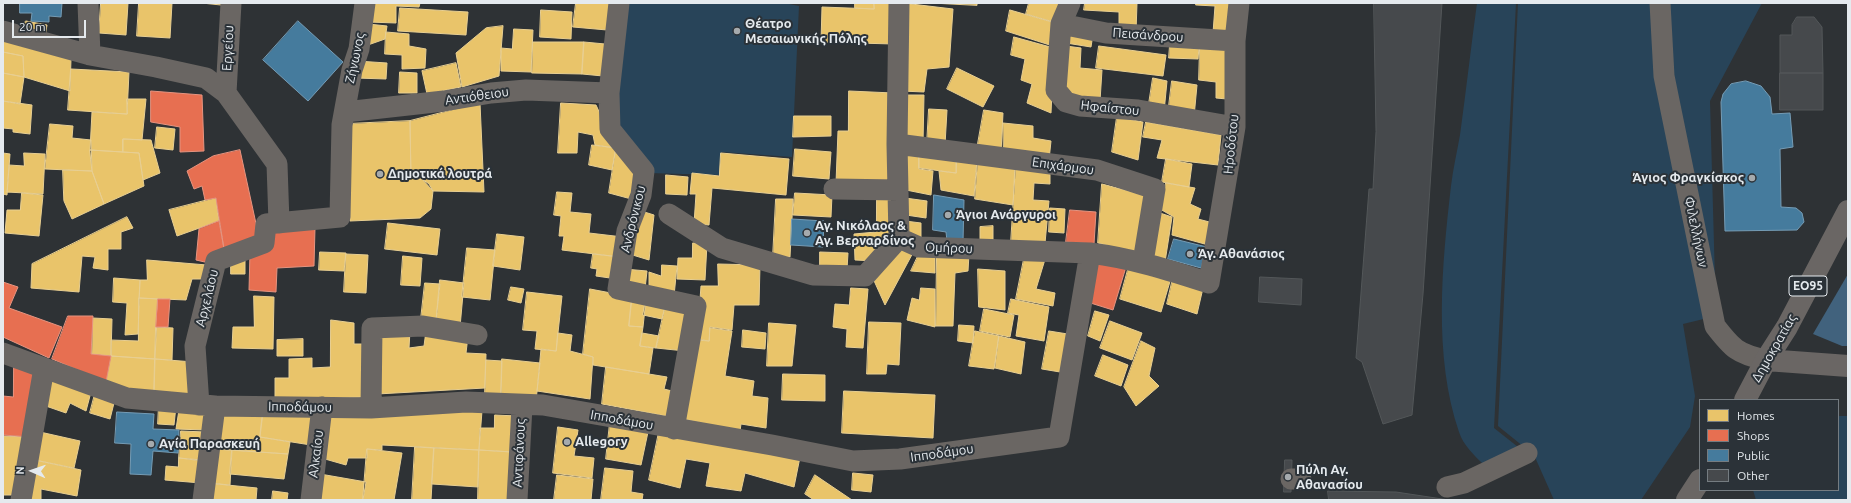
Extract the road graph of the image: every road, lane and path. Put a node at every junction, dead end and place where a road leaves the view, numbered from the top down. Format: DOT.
graph roads {
  1 [pos="88,3"];
  2 [pos="231,3"];
  3 [pos="365,3"];
  4 [pos="619,3"];
  5 [pos="899,3"];
  6 [pos="1070,3"];
  7 [pos="1239,3"];
  8 [pos="1660,3"];
  9 [pos="1061,24"];
  10 [pos="3,31"];
  11 [pos="1235,41"];
  12 [pos="90,55"];
  13 [pos="226,93"];
  14 [pos="609,93"];
  15 [pos="344,112"];
  16 [pos="1235,128"];
  17 [pos="897,144"];
  18 [pos="834,189"];
  19 [pos="898,190"];
  20 [pos="1848,211"];
  21 [pos="670,214"];
  22 [pos="272,223"];
  23 [pos="899,238"];
  24 [pos="1090,253"];
  25 [pos="1143,262"];
  26 [pos="1209,283"];
  27 [pos="477,335"];
  28 [pos="3,353"];
  29 [pos="1766,360"];
  30 [pos="1848,366"];
  31 [pos="44,368"];
  32 [pos="1746,399"];
  33 [pos="207,406"];
  34 [pos="522,406"];
  35 [pos="322,407"];
  36 [pos="371,408"];
  37 [pos="674,429"];
  38 [pos="1527,453"];
  39 [pos="1699,482"];
  40 [pos="1447,487"];
  41 [pos="21,500"];
  42 [pos="203,500"];
  43 [pos="311,500"];
  44 [pos="517,500"];
  45 [pos="1687,500"];
  1 -- 12 [label="street"];
  2 -- 13 [label="street, Εργείου"];
  3 -- 15 [label="street, Ζήνωνος"];
  4 -- 14 [label="street, Ανδρόνικου"];
  5 -- 17 [label="street"];
  6 -- 9 [label="street, Ηφαίστου"];
  7 -- 11 [label="street, Ηροδότου"];
  8 -- 29 [label="street, Φιλελλήνων"];
  9 -- 11 [label="street, Πεισάνδρου"];
  9 -- 16 [label="street, Ηφαίστου"];
  10 -- 12 [label="street"];
  11 -- 16 [label="street, Ηροδότου"];
  12 -- 13 [label="street"];
  13 -- 22 [label="street"];
  14 -- 15 [label="street, Αντιόθειου"];
  14 -- 37 [label="street, Ανδρόνικου"];
  15 -- 22 [label="street, Ζήνωνος"];
  16 -- 26 [label="street, Ηροδότου"];
  17 -- 19 [label="street"];
  17 -- 25 [label="street, Επιχάρμου"];
  18 -- 19 [label="street"];
  19 -- 23 [label="street"];
  20 -- 29 [label="main road, Δημοκρατίας / ΕΟ95"];
  21 -- 23 [label="street"];
  22 -- 33 [label="street, Αρχελάου"];
  23 -- 24 [label="street, Ομήρου"];
  24 -- 25 [label="street, Ομήρου"];
  24 -- 37 [label="street, Ιπποδάμου"];
  25 -- 26 [label="street, Ομήρου"];
  27 -- 36 [label="street"];
  28 -- 31 [label="street, Ιπποδάμου"];
  29 -- 30 [label="main road"];
  29 -- 32 [label="main road, Δημοκρατίας / ΕΟ95"];
  31 -- 33 [label="street, Ιπποδάμου"];
  31 -- 41 [label="street"];
  33 -- 35 [label="street, Ιπποδάμου"];
  33 -- 42 [label="street"];
  34 -- 36 [label="street, Ιπποδάμου"];
  34 -- 37 [label="street, Ιπποδάμου"];
  34 -- 44 [label="street, Αντιφάνους"];
  35 -- 36 [label="street, Ιπποδάμου"];
  35 -- 43 [label="street, Αλκαίου"];
  38 -- 40 [label="street"];
  39 -- 45 [label="main road"];
}
